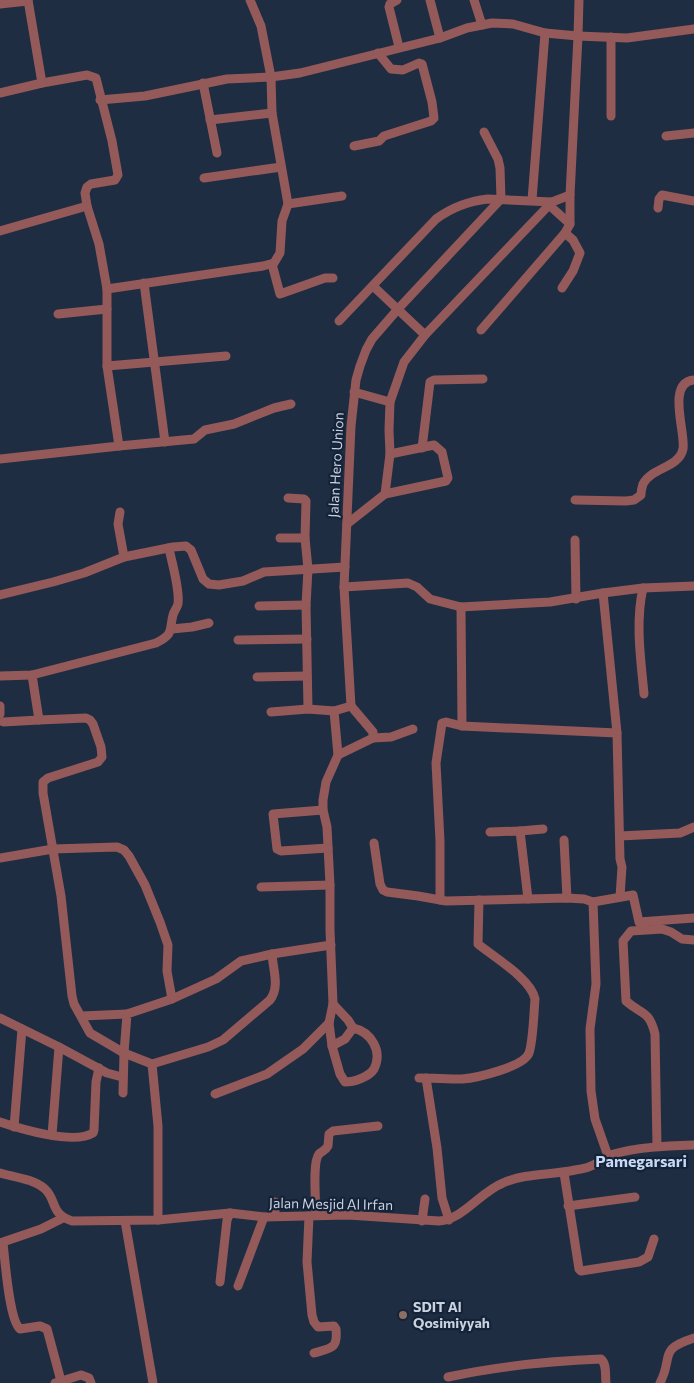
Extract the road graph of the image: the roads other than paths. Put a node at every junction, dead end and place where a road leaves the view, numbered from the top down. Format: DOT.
graph roads {
  1 [pos="28,0"];
  2 [pos="250,0"];
  3 [pos="397,0"];
  4 [pos="430,0"];
  5 [pos="474,0"];
  6 [pos="579,0"];
  7 [pos="0,4"];
  8 [pos="482,25"];
  9 [pos="694,29"];
  10 [pos="545,33"];
  11 [pos="578,36"];
  12 [pos="611,37"];
  13 [pos="440,38"];
  14 [pos="399,47"];
  15 [pos="378,53"];
  16 [pos="271,76"];
  17 [pos="42,83"];
  18 [pos="203,83"];
  19 [pos="0,93"];
  20 [pos="100,100"];
  21 [pos="272,114"];
  22 [pos="611,116"];
  23 [pos="210,120"];
  24 [pos="484,132"];
  25 [pos="694,133"];
  26 [pos="666,136"];
  27 [pos="354,146"];
  28 [pos="216,153"];
  29 [pos="280,167"];
  30 [pos="204,178"];
  31 [pos="570,195"];
  32 [pos="342,196"];
  33 [pos="501,199"];
  34 [pos="532,200"];
  35 [pos="694,201"];
  36 [pos="551,203"];
  37 [pos="288,204"];
  38 [pos="88,206"];
  39 [pos="658,208"];
  40 [pos="570,224"];
  41 [pos="0,231"];
  42 [pos="565,233"];
  43 [pos="272,264"];
  44 [pos="332,278"];
  45 [pos="144,283"];
  46 [pos="373,286"];
  47 [pos="562,288"];
  48 [pos="107,289"];
  49 [pos="107,309"];
  50 [pos="398,309"];
  51 [pos="58,314"];
  52 [pos="339,321"];
  53 [pos="481,330"];
  54 [pos="426,335"];
  55 [pos="226,356"];
  56 [pos="156,362"];
  57 [pos="107,366"];
  58 [pos="484,379"];
  59 [pos="694,380"];
  60 [pos="354,392"];
  61 [pos="390,402"];
  62 [pos="291,404"];
  63 [pos="165,442"];
  64 [pos="119,446"];
  65 [pos="422,448"];
  66 [pos="390,454"];
  67 [pos="0,459"];
  68 [pos="385,494"];
  69 [pos="288,498"];
  70 [pos="575,500"];
  71 [pos="120,512"];
  72 [pos="347,524"];
  73 [pos="280,538"];
  74 [pos="305,538"];
  75 [pos="575,540"];
  76 [pos="170,548"];
  77 [pos="124,557"];
  78 [pos="345,567"];
  79 [pos="308,569"];
  80 [pos="694,586"];
  81 [pos="344,588"];
  82 [pos="643,588"];
  83 [pos="603,592"];
  84 [pos="0,595"];
  85 [pos="576,599"];
  86 [pos="306,605"];
  87 [pos="259,606"];
  88 [pos="461,608"];
  89 [pos="209,623"];
  90 [pos="172,629"];
  91 [pos="307,639"];
  92 [pos="238,640"];
  93 [pos="32,675"];
  94 [pos="0,676"];
  95 [pos="307,676"];
  96 [pos="257,677"];
  97 [pos="644,694"];
  98 [pos="0,706"];
  99 [pos="351,706"];
  100 [pos="308,709"];
  101 [pos="334,711"];
  102 [pos="272,712"];
  103 [pos="1,718"];
  104 [pos="39,720"];
  105 [pos="462,726"];
  106 [pos="413,729"];
  107 [pos="617,733"];
  108 [pos="373,738"];
  109 [pos="338,755"];
  110 [pos="323,810"];
  111 [pos="694,827"];
  112 [pos="543,829"];
  113 [pos="520,831"];
  114 [pos="490,832"];
  115 [pos="620,836"];
  116 [pos="564,840"];
  117 [pos="374,843"];
  118 [pos="328,848"];
  119 [pos="53,849"];
  120 [pos="0,858"];
  121 [pos="330,885"];
  122 [pos="260,887"];
  123 [pos="620,896"];
  124 [pos="567,898"];
  125 [pos="528,899"];
  126 [pos="440,900"];
  127 [pos="479,900"];
  128 [pos="593,902"];
  129 [pos="694,918"];
  130 [pos="694,940"];
  131 [pos="331,945"];
  132 [pos="272,954"];
  133 [pos="172,999"];
  134 [pos="333,1004"];
  135 [pos="127,1014"];
  136 [pos="82,1016"];
  137 [pos="0,1018"];
  138 [pos="329,1022"];
  139 [pos="353,1028"];
  140 [pos="22,1029"];
  141 [pos="332,1046"];
  142 [pos="59,1047"];
  143 [pos="124,1053"];
  144 [pos="152,1064"];
  145 [pos="99,1068"];
  146 [pos="122,1077"];
  147 [pos="123,1093"];
  148 [pos="216,1094"];
  149 [pos="0,1122"];
  150 [pos="378,1126"];
  151 [pos="14,1127"];
  152 [pos="52,1135"];
  153 [pos="694,1145"];
  154 [pos="656,1146"];
  155 [pos="608,1156"];
  156 [pos="0,1173"];
  157 [pos="564,1173"];
  158 [pos="635,1197"];
  159 [pos="425,1199"];
  160 [pos="276,1202"];
  161 [pos="568,1206"];
  162 [pos="230,1213"];
  163 [pos="275,1216"];
  164 [pos="313,1216"];
  165 [pos="264,1217"];
  166 [pos="63,1218"];
  167 [pos="158,1220"];
  168 [pos="449,1220"];
  169 [pos="125,1221"];
  170 [pos="422,1221"];
  171 [pos="654,1239"];
  172 [pos="1,1243"];
  173 [pos="220,1282"];
  174 [pos="238,1286"];
  175 [pos="694,1338"];
  176 [pos="314,1353"];
  177 [pos="448,1377"];
  178 [pos="58,1382"];
  179 [pos="91,1383"];
  180 [pos="153,1383"];
  181 [pos="606,1383"];
  182 [pos="660,1383"];
  1 -- 7 [label="street"];
  1 -- 17 [label="street"];
  2 -- 16 [label="street"];
  3 -- 14 [label="street"];
  4 -- 13 [label="street"];
  5 -- 8 [label="street"];
  6 -- 11 [label="street"];
  8 -- 10 [label="street"];
  8 -- 13 [label="street"];
  9 -- 12 [label="street"];
  10 -- 11 [label="street"];
  10 -- 34 [label="street"];
  11 -- 12 [label="street"];
  11 -- 31 [label="street"];
  12 -- 22 [label="street"];
  13 -- 14 [label="street"];
  14 -- 15 [label="street"];
  15 -- 16 [label="street"];
  15 -- 27 [label="street"];
  16 -- 18 [label="street"];
  16 -- 21 [label="street"];
  17 -- 19 [label="street"];
  17 -- 20 [label="street"];
  18 -- 20 [label="street"];
  18 -- 23 [label="street"];
  20 -- 38 [label="street"];
  21 -- 23 [label="street"];
  21 -- 29 [label="street"];
  23 -- 28 [label="street"];
  24 -- 33 [label="street"];
  25 -- 26 [label="street"];
  29 -- 30 [label="street"];
  29 -- 37 [label="street"];
  31 -- 36 [label="street"];
  31 -- 40 [label="street"];
  32 -- 37 [label="street"];
  33 -- 34 [label="street"];
  33 -- 46 [label="street"];
  33 -- 50 [label="street, Jalan Hero Union"];
  34 -- 36 [label="street"];
  35 -- 39 [label="street"];
  36 -- 40 [label="street"];
  36 -- 54 [label="street"];
  37 -- 43 [label="street"];
  38 -- 41 [label="street"];
  38 -- 48 [label="street"];
  40 -- 42 [label="street"];
  42 -- 47 [label="street"];
  42 -- 53 [label="street"];
  43 -- 44 [label="street"];
  43 -- 45 [label="street"];
  45 -- 48 [label="street"];
  45 -- 56 [label="street"];
  46 -- 50 [label="street"];
  46 -- 52 [label="street"];
  48 -- 49 [label="street"];
  49 -- 51 [label="street"];
  49 -- 57 [label="street"];
  50 -- 54 [label="street"];
  50 -- 60 [label="street, Jalan Hero Union"];
  54 -- 61 [label="street"];
  55 -- 56 [label="street"];
  56 -- 57 [label="street"];
  56 -- 63 [label="street"];
  57 -- 64 [label="street"];
  58 -- 65 [label="street"];
  59 -- 70 [label="street"];
  60 -- 61 [label="street"];
  60 -- 72 [label="street, Jalan Hero Union"];
  61 -- 66 [label="street"];
  62 -- 63 [label="street"];
  63 -- 64 [label="street"];
  64 -- 67 [label="street"];
  65 -- 66 [label="street"];
  65 -- 68 [label="street"];
  66 -- 68 [label="street"];
  68 -- 72 [label="street"];
  69 -- 74 [label="street"];
  71 -- 77 [label="street"];
  72 -- 78 [label="street, Jalan Hero Union"];
  73 -- 74 [label="street"];
  74 -- 79 [label="street"];
  75 -- 85 [label="street"];
  76 -- 77 [label="street"];
  76 -- 79 [label="street"];
  76 -- 90 [label="street"];
  77 -- 84 [label="street"];
  78 -- 79 [label="street"];
  78 -- 81 [label="street, Jalan Hero Union"];
  79 -- 86 [label="street"];
  80 -- 82 [label="street"];
  81 -- 88 [label="street"];
  81 -- 99 [label="street, Jalan Hero Union"];
  82 -- 83 [label="street"];
  82 -- 97 [label="street"];
  83 -- 85 [label="street"];
  83 -- 107 [label="street"];
  85 -- 88 [label="street"];
  86 -- 87 [label="street"];
  86 -- 91 [label="street"];
  88 -- 105 [label="street"];
  89 -- 90 [label="street"];
  90 -- 93 [label="street"];
  91 -- 92 [label="street"];
  91 -- 95 [label="street"];
  93 -- 94 [label="street"];
  93 -- 104 [label="street"];
  95 -- 96 [label="street"];
  95 -- 100 [label="street"];
  98 -- 103 [label="street"];
  99 -- 101 [label="street"];
  99 -- 108 [label="street"];
  100 -- 101 [label="street"];
  100 -- 102 [label="street"];
  101 -- 109 [label="street"];
  103 -- 104 [label="street"];
  104 -- 119 [label="street"];
  105 -- 107 [label="street"];
  105 -- 126 [label="street"];
  106 -- 108 [label="street"];
  107 -- 115 [label="street"];
  108 -- 109 [label="street"];
  109 -- 110 [label="street"];
  110 -- 118 [label="street"];
  110 -- 118 [label="street"];
  111 -- 115 [label="street"];
  112 -- 113 [label="street"];
  113 -- 114 [label="street"];
  113 -- 125 [label="street"];
  115 -- 123 [label="street"];
  116 -- 124 [label="street"];
  117 -- 126 [label="street"];
  118 -- 121 [label="street"];
  119 -- 120 [label="street"];
  119 -- 133 [label="street"];
  119 -- 136 [label="street"];
  121 -- 122 [label="street"];
  121 -- 131 [label="street"];
  123 -- 128 [label="street"];
  123 -- 129 [label="street"];
  124 -- 125 [label="street"];
  124 -- 128 [label="street"];
  125 -- 127 [label="street"];
  126 -- 127 [label="street"];
  127 -- 168 [label="street"];
  128 -- 155 [label="street"];
  130 -- 154 [label="street"];
  131 -- 132 [label="street"];
  131 -- 134 [label="street"];
  132 -- 133 [label="street"];
  132 -- 144 [label="street"];
  133 -- 135 [label="street"];
  134 -- 138 [label="street"];
  134 -- 139 [label="street"];
  135 -- 136 [label="street"];
  135 -- 143 [label="street"];
  136 -- 143 [label="street"];
  137 -- 140 [label="street"];
  138 -- 141 [label="street"];
  138 -- 148 [label="street"];
  139 -- 141 [label="street"];
  139 -- 141 [label="street"];
  140 -- 142 [label="street"];
  140 -- 151 [label="street"];
  142 -- 145 [label="street"];
  142 -- 152 [label="street"];
  143 -- 144 [label="street"];
  143 -- 146 [label="street"];
  144 -- 167 [label="street"];
  145 -- 146 [label="street"];
  145 -- 152 [label="street"];
  146 -- 147 [label="street"];
  149 -- 151 [label="street"];
  150 -- 164 [label="street"];
  151 -- 152 [label="street"];
  153 -- 154 [label="street"];
  154 -- 155 [label="street"];
  155 -- 157 [label="street"];
  156 -- 166 [label="street"];
  157 -- 161 [label="street"];
  157 -- 168 [label="street"];
  158 -- 161 [label="street"];
  159 -- 170 [label="street"];
  160 -- 163 [label="street"];
  161 -- 171 [label="street"];
  162 -- 165 [label="street, Jalan Mesjid Al Irfan"];
  162 -- 167 [label="street, Jalan Mesjid Al Irfan"];
  162 -- 173 [label="street"];
  163 -- 164 [label="street, Jalan Mesjid Al Irfan"];
  163 -- 165 [label="street, Jalan Mesjid Al Irfan"];
  164 -- 170 [label="street, Jalan Mesjid Al Irfan"];
  164 -- 176 [label="street"];
  165 -- 174 [label="street"];
  166 -- 169 [label="street, Jalan Mesjid Al Irfan"];
  166 -- 172 [label="street"];
  167 -- 169 [label="street, Jalan Mesjid Al Irfan"];
  168 -- 170 [label="street, Jalan Mesjid Al Irfan"];
  169 -- 180 [label="street"];
  172 -- 178 [label="street"];
  175 -- 182 [label="street"];
  177 -- 181 [label="street"];
  178 -- 179 [label="street"];
}
